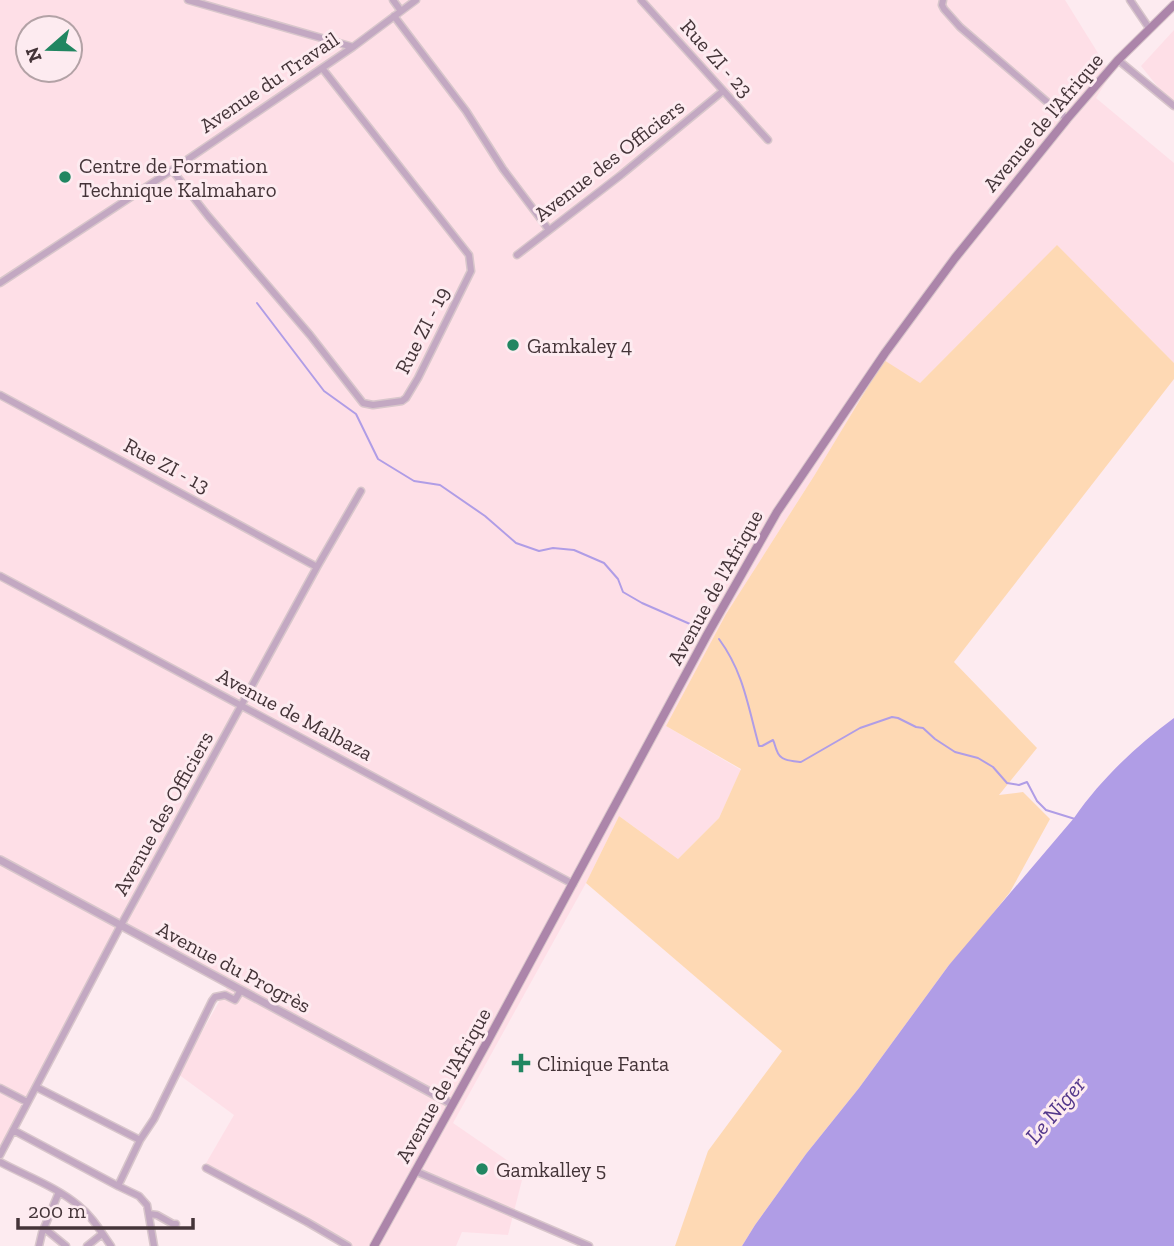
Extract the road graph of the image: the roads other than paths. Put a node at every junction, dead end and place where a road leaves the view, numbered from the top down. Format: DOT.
graph roads {
  1 [pos="187,0"];
  2 [pos="393,0"];
  3 [pos="416,0"];
  4 [pos="640,0"];
  5 [pos="943,0"];
  6 [pos="1130,0"];
  7 [pos="1174,5"];
  8 [pos="401,11"];
  9 [pos="394,16"];
  10 [pos="1149,28"];
  11 [pos="353,47"];
  12 [pos="1118,60"];
  13 [pos="322,68"];
  14 [pos="723,91"];
  15 [pos="1174,106"];
  16 [pos="1068,119"];
  17 [pos="768,140"];
  18 [pos="172,170"];
  19 [pos="549,230"];
  20 [pos="517,255"];
  21 [pos="0,283"];
  22 [pos="0,395"];
  23 [pos="361,491"];
  24 [pos="317,566"];
  25 [pos="0,576"];
  26 [pos="242,706"];
  27 [pos="0,860"];
  28 [pos="573,884"];
  29 [pos="121,925"];
  30 [pos="241,990"];
  31 [pos="36,1087"];
  32 [pos="0,1088"];
  33 [pos="27,1102"];
  34 [pos="452,1104"];
  35 [pos="13,1130"];
  36 [pos="140,1140"];
  37 [pos="0,1155"];
  38 [pos="0,1162"];
  39 [pos="206,1168"];
  40 [pos="415,1171"];
  41 [pos="118,1186"];
  42 [pos="58,1192"];
  43 [pos="149,1214"];
  44 [pos="176,1224"];
  45 [pos="44,1228"];
  46 [pos="102,1234"];
  47 [pos="39,1246"];
  48 [pos="66,1246"];
  49 [pos="87,1246"];
  50 [pos="111,1246"];
  51 [pos="154,1246"];
  52 [pos="348,1246"];
  53 [pos="374,1246"];
  54 [pos="589,1246"];
  1 -- 11 [label="street"];
  2 -- 8 [label="street"];
  3 -- 8 [label="street, Avenue du Travail"];
  4 -- 14 [label="street, Rue ZI - 23"];
  5 -- 16 [label="street"];
  6 -- 10 [label="street"];
  7 -- 10 [label="main road, Avenue de l'Afrique"];
  8 -- 9 [label="street, Avenue du Travail"];
  9 -- 11 [label="street, Avenue du Travail"];
  9 -- 19 [label="street"];
  10 -- 12 [label="main road, Avenue de l'Afrique"];
  11 -- 13 [label="street, Avenue du Travail"];
  12 -- 15 [label="street"];
  12 -- 16 [label="main road, Avenue de l'Afrique"];
  13 -- 18 [label="street, Avenue du Travail"];
  13 -- 18 [label="street, Rue ZI - 19"];
  14 -- 17 [label="street, Rue ZI - 23"];
  14 -- 19 [label="street, Avenue des Officiers"];
  16 -- 28 [label="main road, Avenue de l'Afrique"];
  18 -- 21 [label="street, Avenue du Travail"];
  19 -- 20 [label="street, Avenue des Officiers"];
  22 -- 24 [label="street, Rue ZI - 13"];
  23 -- 24 [label="street, Avenue des Officiers"];
  24 -- 26 [label="street, Avenue des Officiers"];
  25 -- 26 [label="street, Avenue de Malbaza"];
  26 -- 28 [label="street, Avenue de Malbaza"];
  26 -- 29 [label="street, Avenue des Officiers"];
  27 -- 29 [label="street, Avenue du Progrès"];
  28 -- 34 [label="main road, Avenue de l'Afrique"];
  29 -- 30 [label="street, Avenue du Progrès"];
  29 -- 31 [label="street, Avenue des Officiers"];
  30 -- 34 [label="street, Avenue du Progrès"];
  30 -- 36 [label="street"];
  31 -- 33 [label="street, Avenue des Officiers"];
  31 -- 36 [label="street"];
  32 -- 33 [label="street"];
  33 -- 35 [label="street, Avenue des Officiers"];
  34 -- 40 [label="main road, Avenue de l'Afrique"];
  35 -- 37 [label="street, Avenue des Officiers"];
  35 -- 41 [label="street"];
  36 -- 41 [label="street"];
  38 -- 42 [label="street"];
  39 -- 52 [label="street"];
  40 -- 53 [label="main road, Avenue de l'Afrique"];
  40 -- 54 [label="street"];
  41 -- 43 [label="street"];
  42 -- 45 [label="street"];
  42 -- 46 [label="street"];
  43 -- 44 [label="street"];
  43 -- 51 [label="street"];
  45 -- 47 [label="street"];
  45 -- 48 [label="street"];
  46 -- 49 [label="street"];
  46 -- 50 [label="street"];
}
